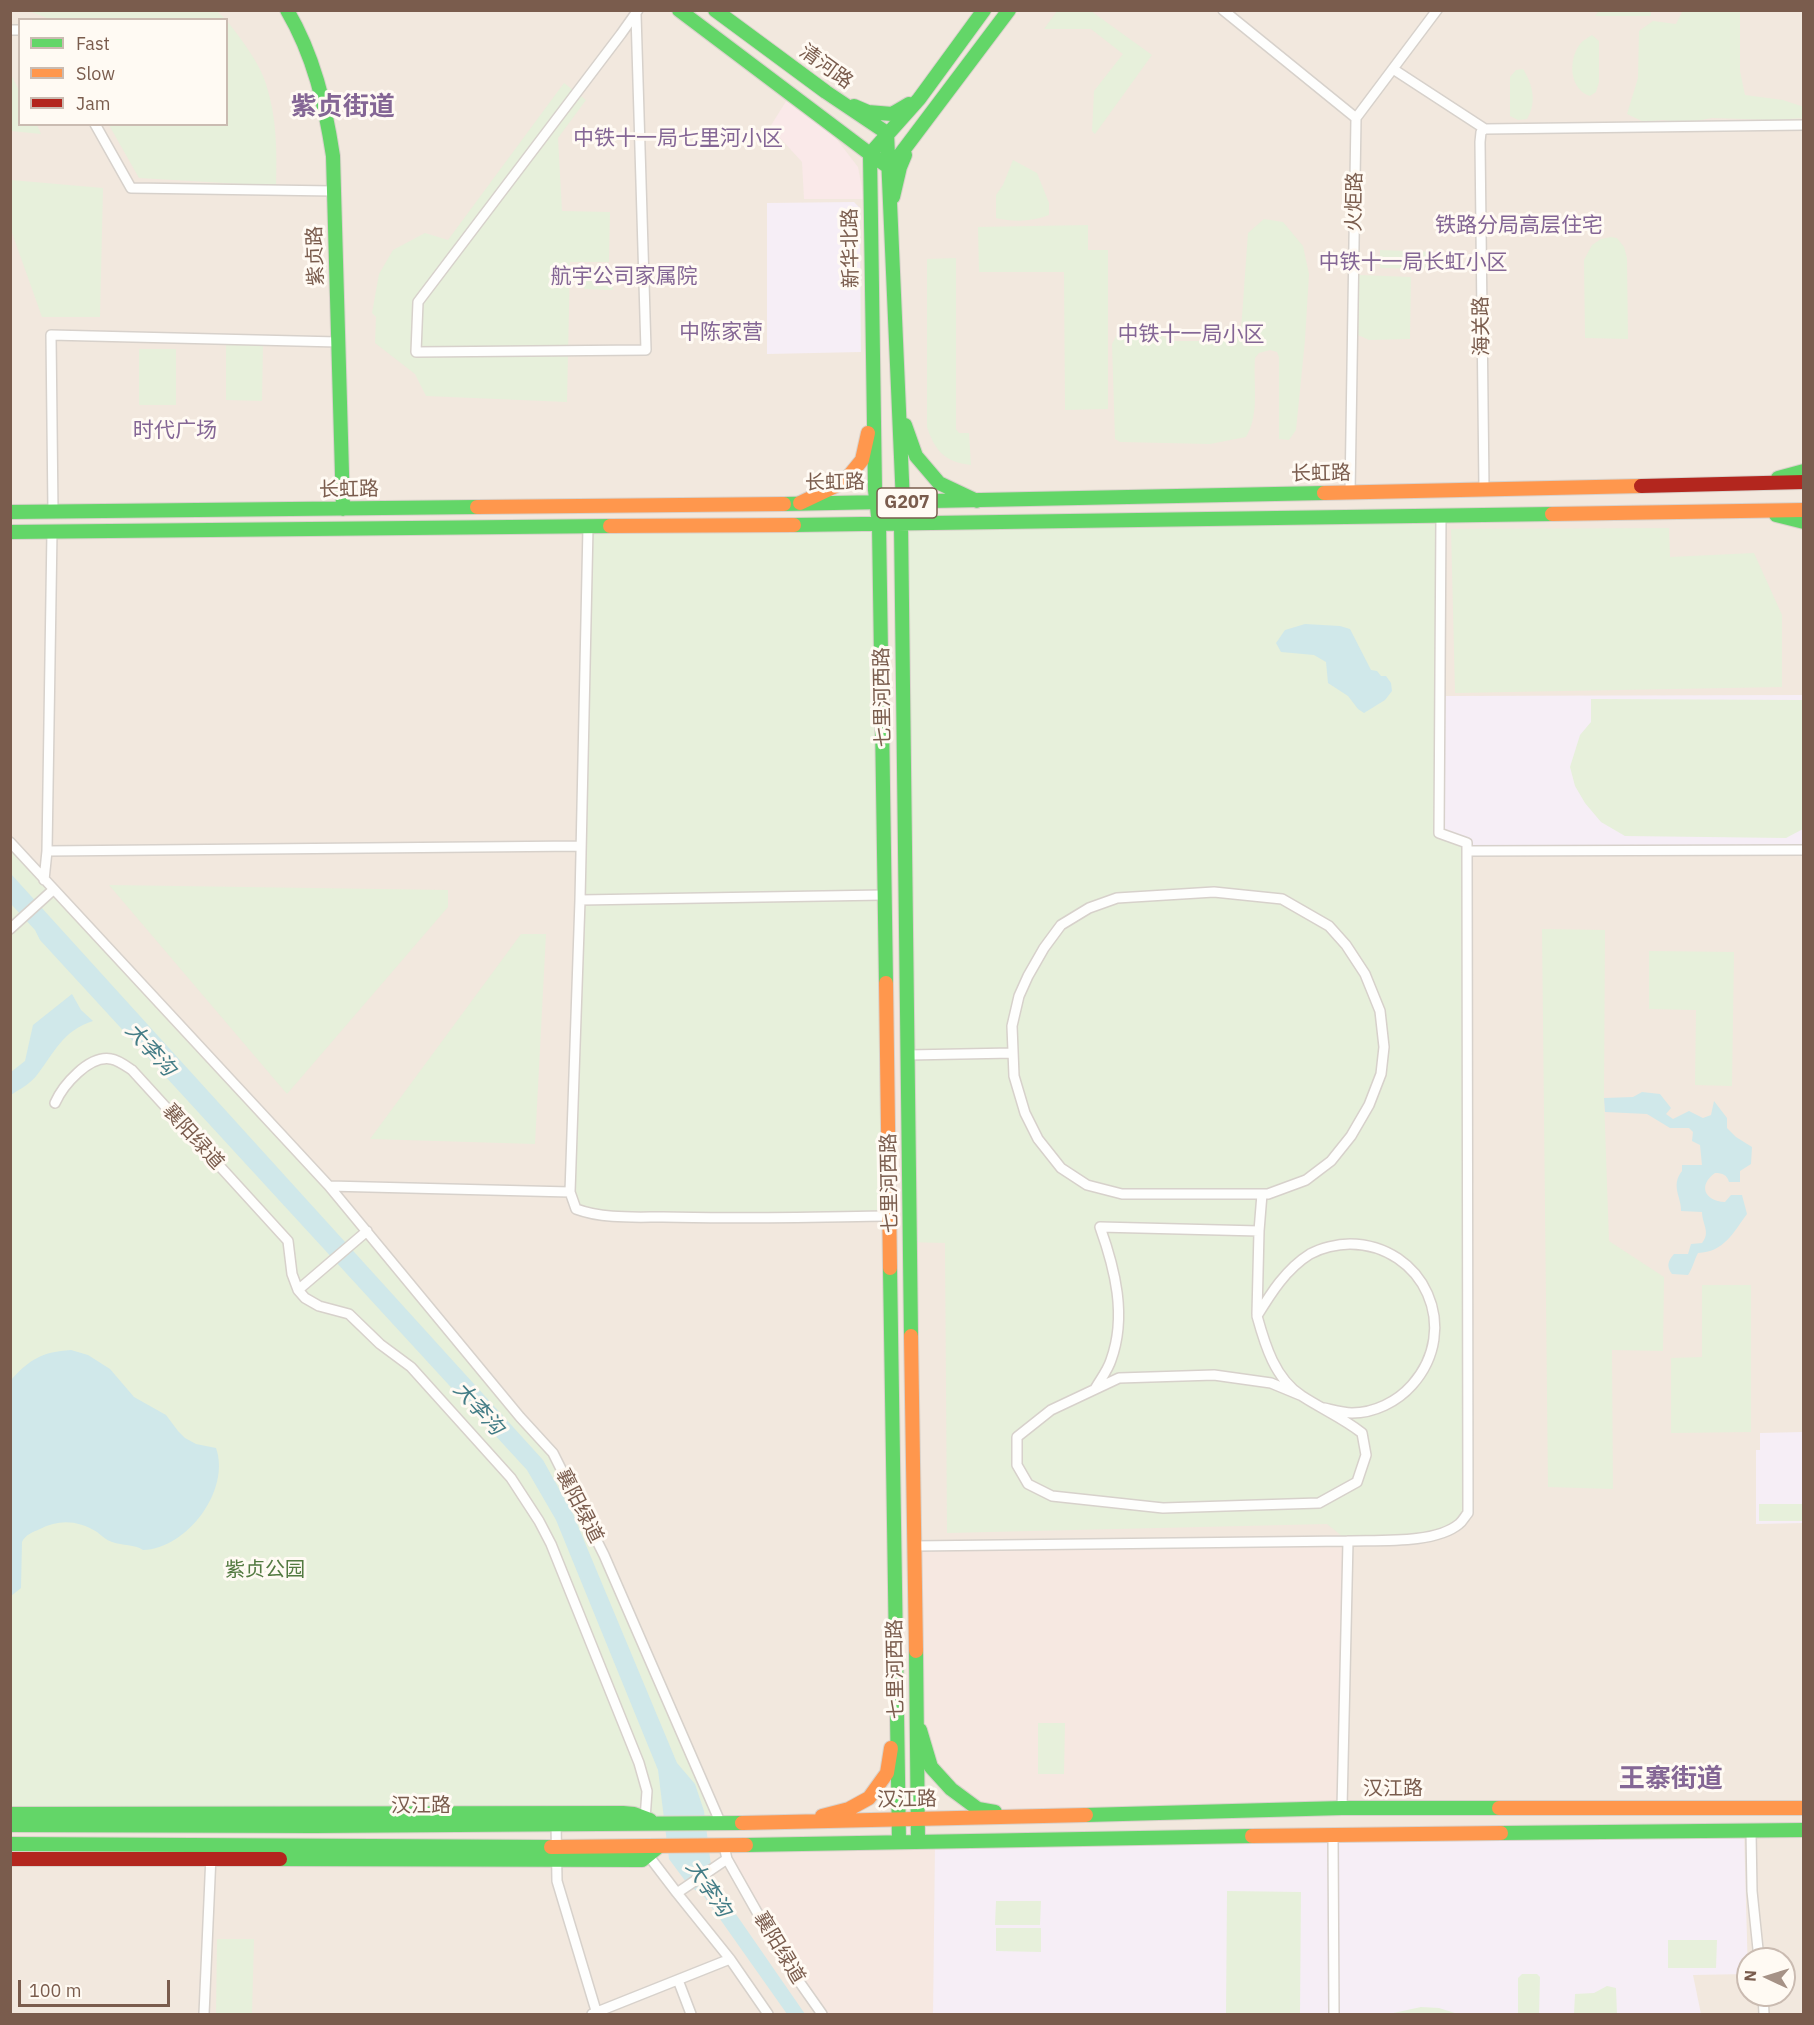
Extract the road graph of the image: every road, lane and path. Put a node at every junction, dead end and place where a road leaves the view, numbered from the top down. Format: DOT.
graph roads {
  1 [pos="287,10"];
  2 [pos="679,10"];
  3 [pos="715,10"];
  4 [pos="984,10"];
  5 [pos="1009,10"];
  6 [pos="1223,10"];
  7 [pos="1437,10"];
  8 [pos="637,12"];
  9 [pos="1393,69"];
  10 [pos="826,92"];
  11 [pos="919,99"];
  12 [pos="1356,118"];
  13 [pos="1803,125"];
  14 [pos="95,126"];
  15 [pos="1485,129"];
  16 [pos="842,133"];
  17 [pos="888,134"];
  18 [pos="912,139"];
  19 [pos="870,154"];
  20 [pos="890,168"];
  21 [pos="334,191"];
  22 [pos="870,210"];
  23 [pos="892,211"];
  24 [pos="338,342"];
  25 [pos="900,409"];
  26 [pos="874,410"];
  27 [pos="1803,471"];
  28 [pos="1803,482"];
  29 [pos="1735,483"];
  30 [pos="1484,489"];
  31 [pos="1350,493"];
  32 [pos="977,501"];
  33 [pos="876,502"];
  34 [pos="800,503"];
  35 [pos="903,503"];
  36 [pos="343,509"];
  37 [pos="1803,510"];
  38 [pos="1734,511"];
  39 [pos="10,512"];
  40 [pos="52,512"];
  41 [pos="1441,515"];
  42 [pos="1803,522"];
  43 [pos="879,524"];
  44 [pos="901,524"];
  45 [pos="588,527"];
  46 [pos="52,531"];
  47 [pos="10,532"];
  48 [pos="10,842"];
  49 [pos="581,846"];
  50 [pos="1803,850"];
  51 [pos="47,851"];
  52 [pos="1467,851"];
  53 [pos="44,880"];
  54 [pos="52,891"];
  55 [pos="884,896"];
  56 [pos="580,900"];
  57 [pos="12,928"];
  58 [pos="1013,1053"];
  59 [pos="908,1055"];
  60 [pos="55,1103"];
  61 [pos="329,1186"];
  62 [pos="570,1192"];
  63 [pos="1262,1194"];
  64 [pos="888,1216"];
  65 [pos="1259,1231"];
  66 [pos="364,1233"];
  67 [pos="298,1290"];
  68 [pos="1257,1316"];
  69 [pos="1095,1389"];
  70 [pos="1300,1395"];
  71 [pos="1324,1408"];
  72 [pos="1348,1541"];
  73 [pos="914,1546"];
  74 [pos="897,1714"];
  75 [pos="916,1715"];
  76 [pos="1803,1806"];
  77 [pos="1342,1808"];
  78 [pos="10,1814"];
  79 [pos="1020,1816"];
  80 [pos="555,1819"];
  81 [pos="917,1819"];
  82 [pos="899,1820"];
  83 [pos="651,1821"];
  84 [pos="800,1822"];
  85 [pos="721,1824"];
  86 [pos="10,1825"];
  87 [pos="1803,1830"];
  88 [pos="1752,1831"];
  89 [pos="1788,1831"];
  90 [pos="1333,1835"];
  91 [pos="1803,1837"];
  92 [pos="899,1842"];
  93 [pos="918,1842"];
  94 [pos="10,1844"];
  95 [pos="212,1844"];
  96 [pos="653,1851"];
  97 [pos="726,1853"];
  98 [pos="557,1854"];
  99 [pos="10,1859"];
  100 [pos="211,1860"];
  101 [pos="681,1890"];
  102 [pos="1758,1947"];
  103 [pos="730,1959"];
  104 [pos="678,1980"];
  105 [pos="204,2014"];
  106 [pos="595,2014"];
  107 [pos="691,2014"];
  108 [pos="768,2014"];
  109 [pos="822,2014"];
  110 [pos="1334,2014"];
  1 -- 21 [label="main road, 紫贞路"];
  2 -- 16 [label="main road"];
  3 -- 10 [label="main road, 清河路"];
  4 -- 11 [label="main road"];
  5 -- 18 [label="main road"];
  6 -- 12 [label="street"];
  7 -- 9 [label="street"];
  8 -- 8 [label="street"];
  9 -- 12 [label="street"];
  9 -- 15 [label="street"];
  10 -- 11 [label="main road"];
  10 -- 17 [label="main road, 清河路"];
  11 -- 17 [label="main road"];
  12 -- 31 [label="street, 火炬路"];
  13 -- 15 [label="street"];
  14 -- 21 [label="street"];
  15 -- 30 [label="street, 海关路"];
  16 -- 19 [label="main road"];
  16 -- 22 [label="main road"];
  17 -- 19 [label="main road"];
  17 -- 20 [label="main road"];
  18 -- 20 [label="main road"];
  18 -- 23 [label="main road"];
  19 -- 20 [label="main road"];
  19 -- 22 [label="main road, 新华北路"];
  20 -- 23 [label="main road, 新华北路"];
  21 -- 24 [label="main road, 紫贞路"];
  22 -- 26 [label="main road, 新华北路"];
  23 -- 25 [label="main road, 新华北路"];
  24 -- 36 [label="main road, 紫贞路"];
  24 -- 40 [label="street"];
  25 -- 32 [label="main road"];
  25 -- 35 [label="main road, 新华北路"];
  26 -- 33 [label="main road, 新华北路"];
  26 -- 34 [label="main road"];
  27 -- 29 [label="main road"];
  28 -- 29 [label="main road, 长虹路 / G207"];
  29 -- 30 [label="main road, 长虹路 / G207"];
  30 -- 31 [label="main road, 长虹路 / G207"];
  31 -- 32 [label="main road, 长虹路 / G207"];
  32 -- 35 [label="main road, 长虹路 / G207"];
  33 -- 34 [label="main road, 长虹路 / G207"];
  33 -- 35 [label="main road, 长虹路 / G207"];
  33 -- 43 [label="main road, 新华北路"];
  34 -- 36 [label="main road, 长虹路 / G207"];
  35 -- 44 [label="main road, 新华北路"];
  36 -- 40 [label="main road, 长虹路 / G207"];
  37 -- 38 [label="main road, 长虹路 / G207"];
  38 -- 41 [label="main road, 长虹路 / G207"];
  38 -- 42 [label="main road"];
  39 -- 40 [label="main road, 长虹路 / G207"];
  41 -- 44 [label="main road, 长虹路 / G207"];
  41 -- 52 [label="street"];
  43 -- 44 [label="main road, 长虹路 / G207"];
  43 -- 45 [label="main road, 长虹路 / G207"];
  43 -- 55 [label="main road, 七里河西路"];
  44 -- 59 [label="main road, 七里河西路"];
  45 -- 46 [label="main road, 长虹路 / G207"];
  45 -- 49 [label="street"];
  46 -- 47 [label="main road, 长虹路 / G207"];
  46 -- 51 [label="street"];
  48 -- 53 [label="street"];
  49 -- 51 [label="street"];
  49 -- 56 [label="street"];
  50 -- 52 [label="street"];
  51 -- 53 [label="street"];
  52 -- 72 [label="street"];
  53 -- 54 [label="street, 襄阳绿道"];
  54 -- 57 [label="street"];
  54 -- 61 [label="street, 襄阳绿道"];
  55 -- 56 [label="street"];
  55 -- 64 [label="main road, 七里河西路"];
  56 -- 62 [label="street"];
  58 -- 59 [label="street"];
  58 -- 63 [label="street"];
  58 -- 63 [label="street"];
  59 -- 73 [label="main road, 七里河西路"];
  60 -- 67 [label="street, 襄阳绿道"];
  61 -- 62 [label="street"];
  61 -- 66 [label="street, 襄阳绿道"];
  62 -- 64 [label="street"];
  63 -- 65 [label="street"];
  64 -- 74 [label="main road, 七里河西路"];
  65 -- 68 [label="street"];
  65 -- 69 [label="street"];
  66 -- 67 [label="street"];
  66 -- 85 [label="street, 襄阳绿道"];
  67 -- 83 [label="street"];
  68 -- 70 [label="street"];
  68 -- 71 [label="street"];
  69 -- 70 [label="street"];
  69 -- 71 [label="street"];
  70 -- 71 [label="street"];
  72 -- 73 [label="street"];
  72 -- 77 [label="street"];
  73 -- 75 [label="main road, 七里河西路"];
  74 -- 82 [label="main road, 七里河西路"];
  74 -- 84 [label="main road"];
  75 -- 79 [label="main road"];
  75 -- 81 [label="main road, 七里河西路"];
  76 -- 77 [label="main road, 汉江路"];
  77 -- 79 [label="main road, 汉江路"];
  78 -- 80 [label="main road"];
  79 -- 81 [label="main road, 汉江路"];
  80 -- 83 [label="main road, 汉江路"];
  80 -- 86 [label="main road, 汉江路"];
  80 -- 98 [label="street"];
  81 -- 82 [label="main road, 汉江路"];
  81 -- 93 [label="main road, 七里河西路"];
  82 -- 84 [label="main road, 汉江路"];
  82 -- 92 [label="main road, 七里河西路"];
  83 -- 85 [label="main road, 汉江路"];
  84 -- 85 [label="main road, 汉江路"];
  87 -- 89 [label="main road, 汉江路"];
  88 -- 89 [label="main road, 汉江路"];
  88 -- 90 [label="main road, 汉江路"];
  88 -- 102 [label="street"];
  89 -- 91 [label="main road"];
  90 -- 93 [label="main road, 汉江路"];
  90 -- 110 [label="street"];
  92 -- 93 [label="main road, 汉江路"];
  92 -- 97 [label="main road, 汉江路"];
  94 -- 95 [label="main road, 汉江路"];
  95 -- 98 [label="main road, 汉江路"];
  95 -- 100 [label="street"];
  96 -- 97 [label="main road, 汉江路"];
  96 -- 98 [label="main road, 汉江路"];
  96 -- 101 [label="street"];
  97 -- 101 [label="street"];
  97 -- 109 [label="street, 襄阳绿道"];
  98 -- 100 [label="main road"];
  98 -- 106 [label="street"];
  99 -- 100 [label="main road"];
  100 -- 105 [label="street"];
  101 -- 103 [label="street"];
  103 -- 104 [label="street"];
  103 -- 108 [label="street"];
  104 -- 106 [label="street"];
  104 -- 107 [label="street"];
}
